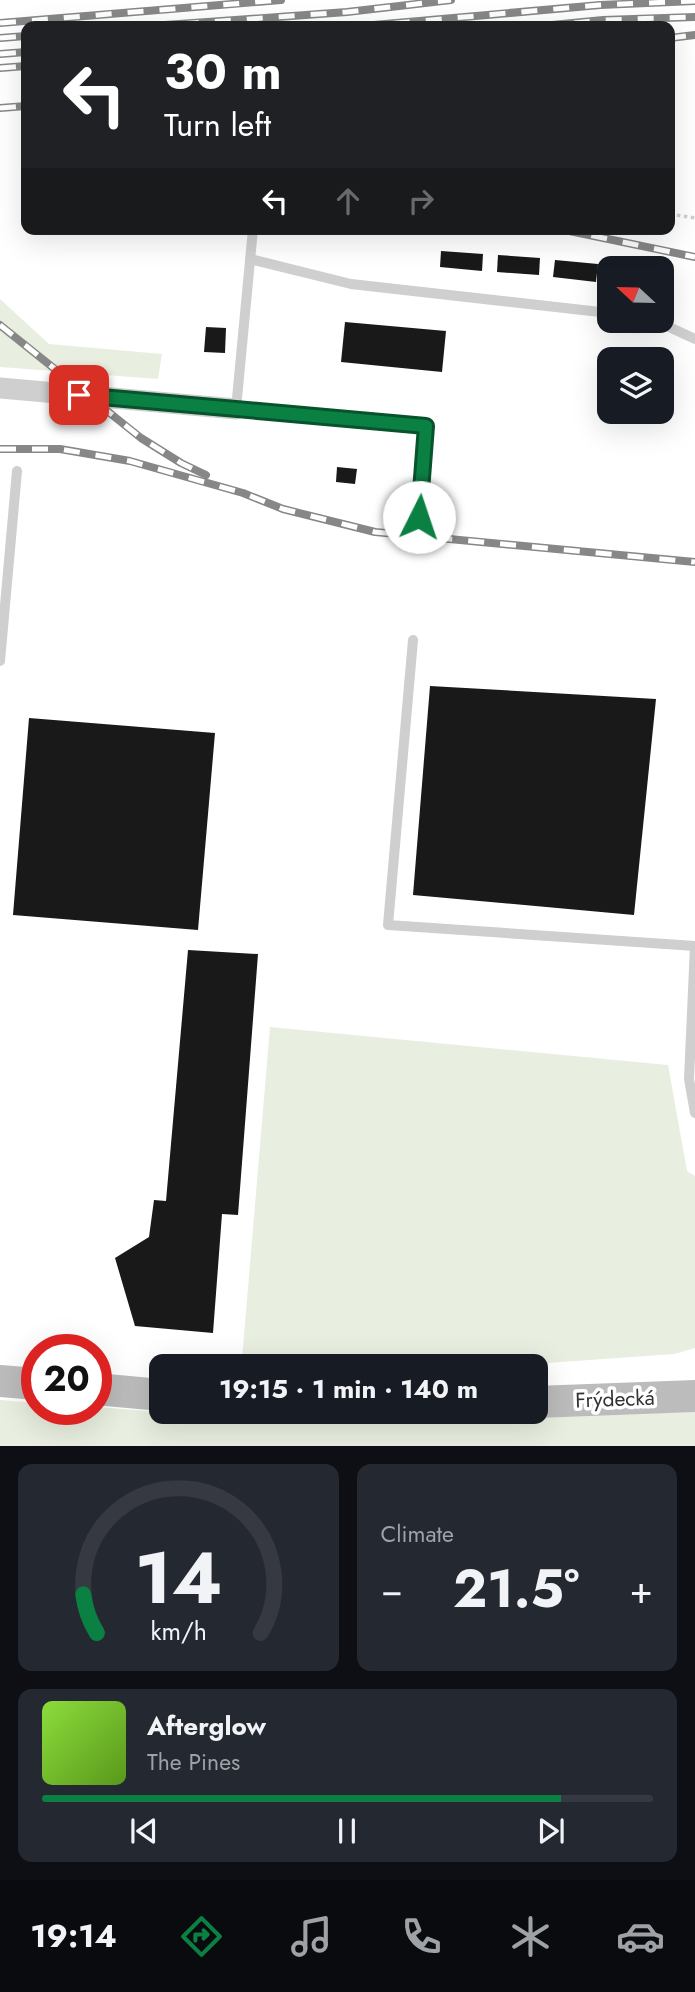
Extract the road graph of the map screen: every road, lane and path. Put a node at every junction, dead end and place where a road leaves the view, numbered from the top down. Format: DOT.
graph roads {
  1 [pos="675,215"];
  2 [pos="695,218"];
  3 [pos="252,235"];
  4 [pos="250,259"];
  5 [pos="597,312"];
  6 [pos="674,329"];
  7 [pos="695,339"];
  8 [pos="0,388"];
  9 [pos="236,409"];
  10 [pos="17,471"];
  11 [pos="419,517"];
  12 [pos="413,640"];
  13 [pos="0,661"];
  14 [pos="695,946"];
  15 [pos="695,1113"];
  16 [pos="0,1381"];
  17 [pos="21,1383"];
  18 [pos="112,1390"];
  19 [pos="149,1394"];
  20 [pos="695,1396"];
  21 [pos="548,1402"];
  1 -- 2 [label="path"];
  3 -- 4 [label="lane"];
  4 -- 5 [label="lane"];
  4 -- 9 [label="lane"];
  6 -- 7 [label="lane"];
  8 -- 9 [label="street"];
  9 -- 11 [label="lane"];
  10 -- 13 [label="lane"];
  12 -- 14 [label="lane"];
  14 -- 15 [label="lane"];
  16 -- 17 [label="main road"];
  18 -- 19 [label="main road"];
  20 -- 21 [label="main road, Frýdecká"];
}
